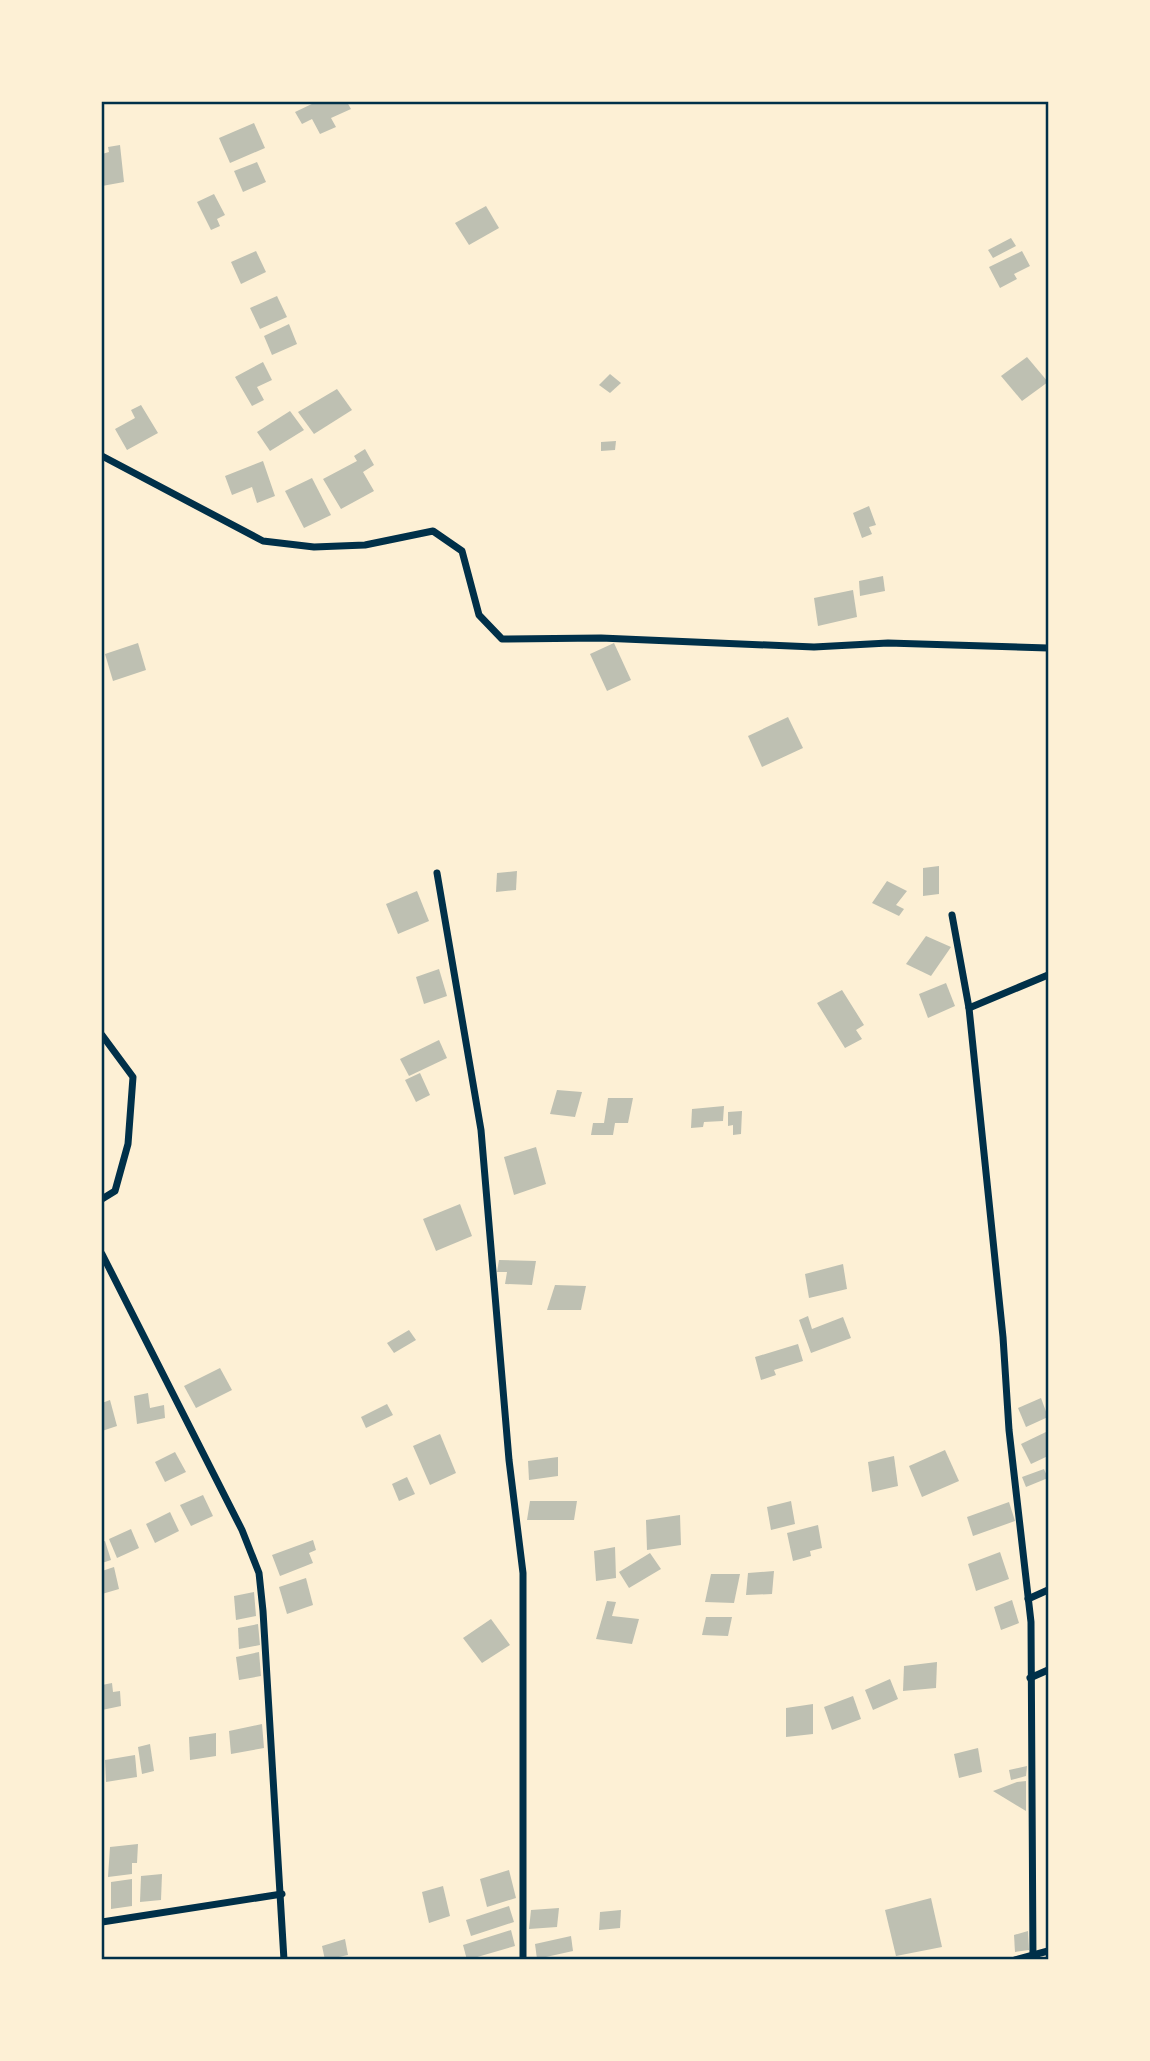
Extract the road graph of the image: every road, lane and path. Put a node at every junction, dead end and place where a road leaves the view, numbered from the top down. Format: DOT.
graph roads {
  1 [pos="102,456"];
  2 [pos="1048,648"];
  3 [pos="437,873"];
  4 [pos="952,915"];
  5 [pos="1048,975"];
  6 [pos="969,1008"];
  7 [pos="102,1035"];
  8 [pos="102,1199"];
  9 [pos="102,1254"];
  10 [pos="1048,1590"];
  11 [pos="1028,1599"];
  12 [pos="1048,1670"];
  13 [pos="1031,1678"];
  14 [pos="282,1894"];
  15 [pos="102,1922"];
  16 [pos="1048,1951"];
  17 [pos="1033,1956"];
  18 [pos="284,1959"];
  19 [pos="523,1959"];
  20 [pos="1015,1959"];
  1 -- 2 [label="street"];
  3 -- 19 [label="street"];
  4 -- 6 [label="street"];
  5 -- 6 [label="street"];
  6 -- 11 [label="street"];
  7 -- 8 [label="street"];
  9 -- 14 [label="street"];
  10 -- 11 [label="street"];
  11 -- 13 [label="street"];
  12 -- 13 [label="street"];
  13 -- 17 [label="street"];
  14 -- 15 [label="street"];
  14 -- 18 [label="street"];
  16 -- 17 [label="street"];
  17 -- 20 [label="street"];
}
